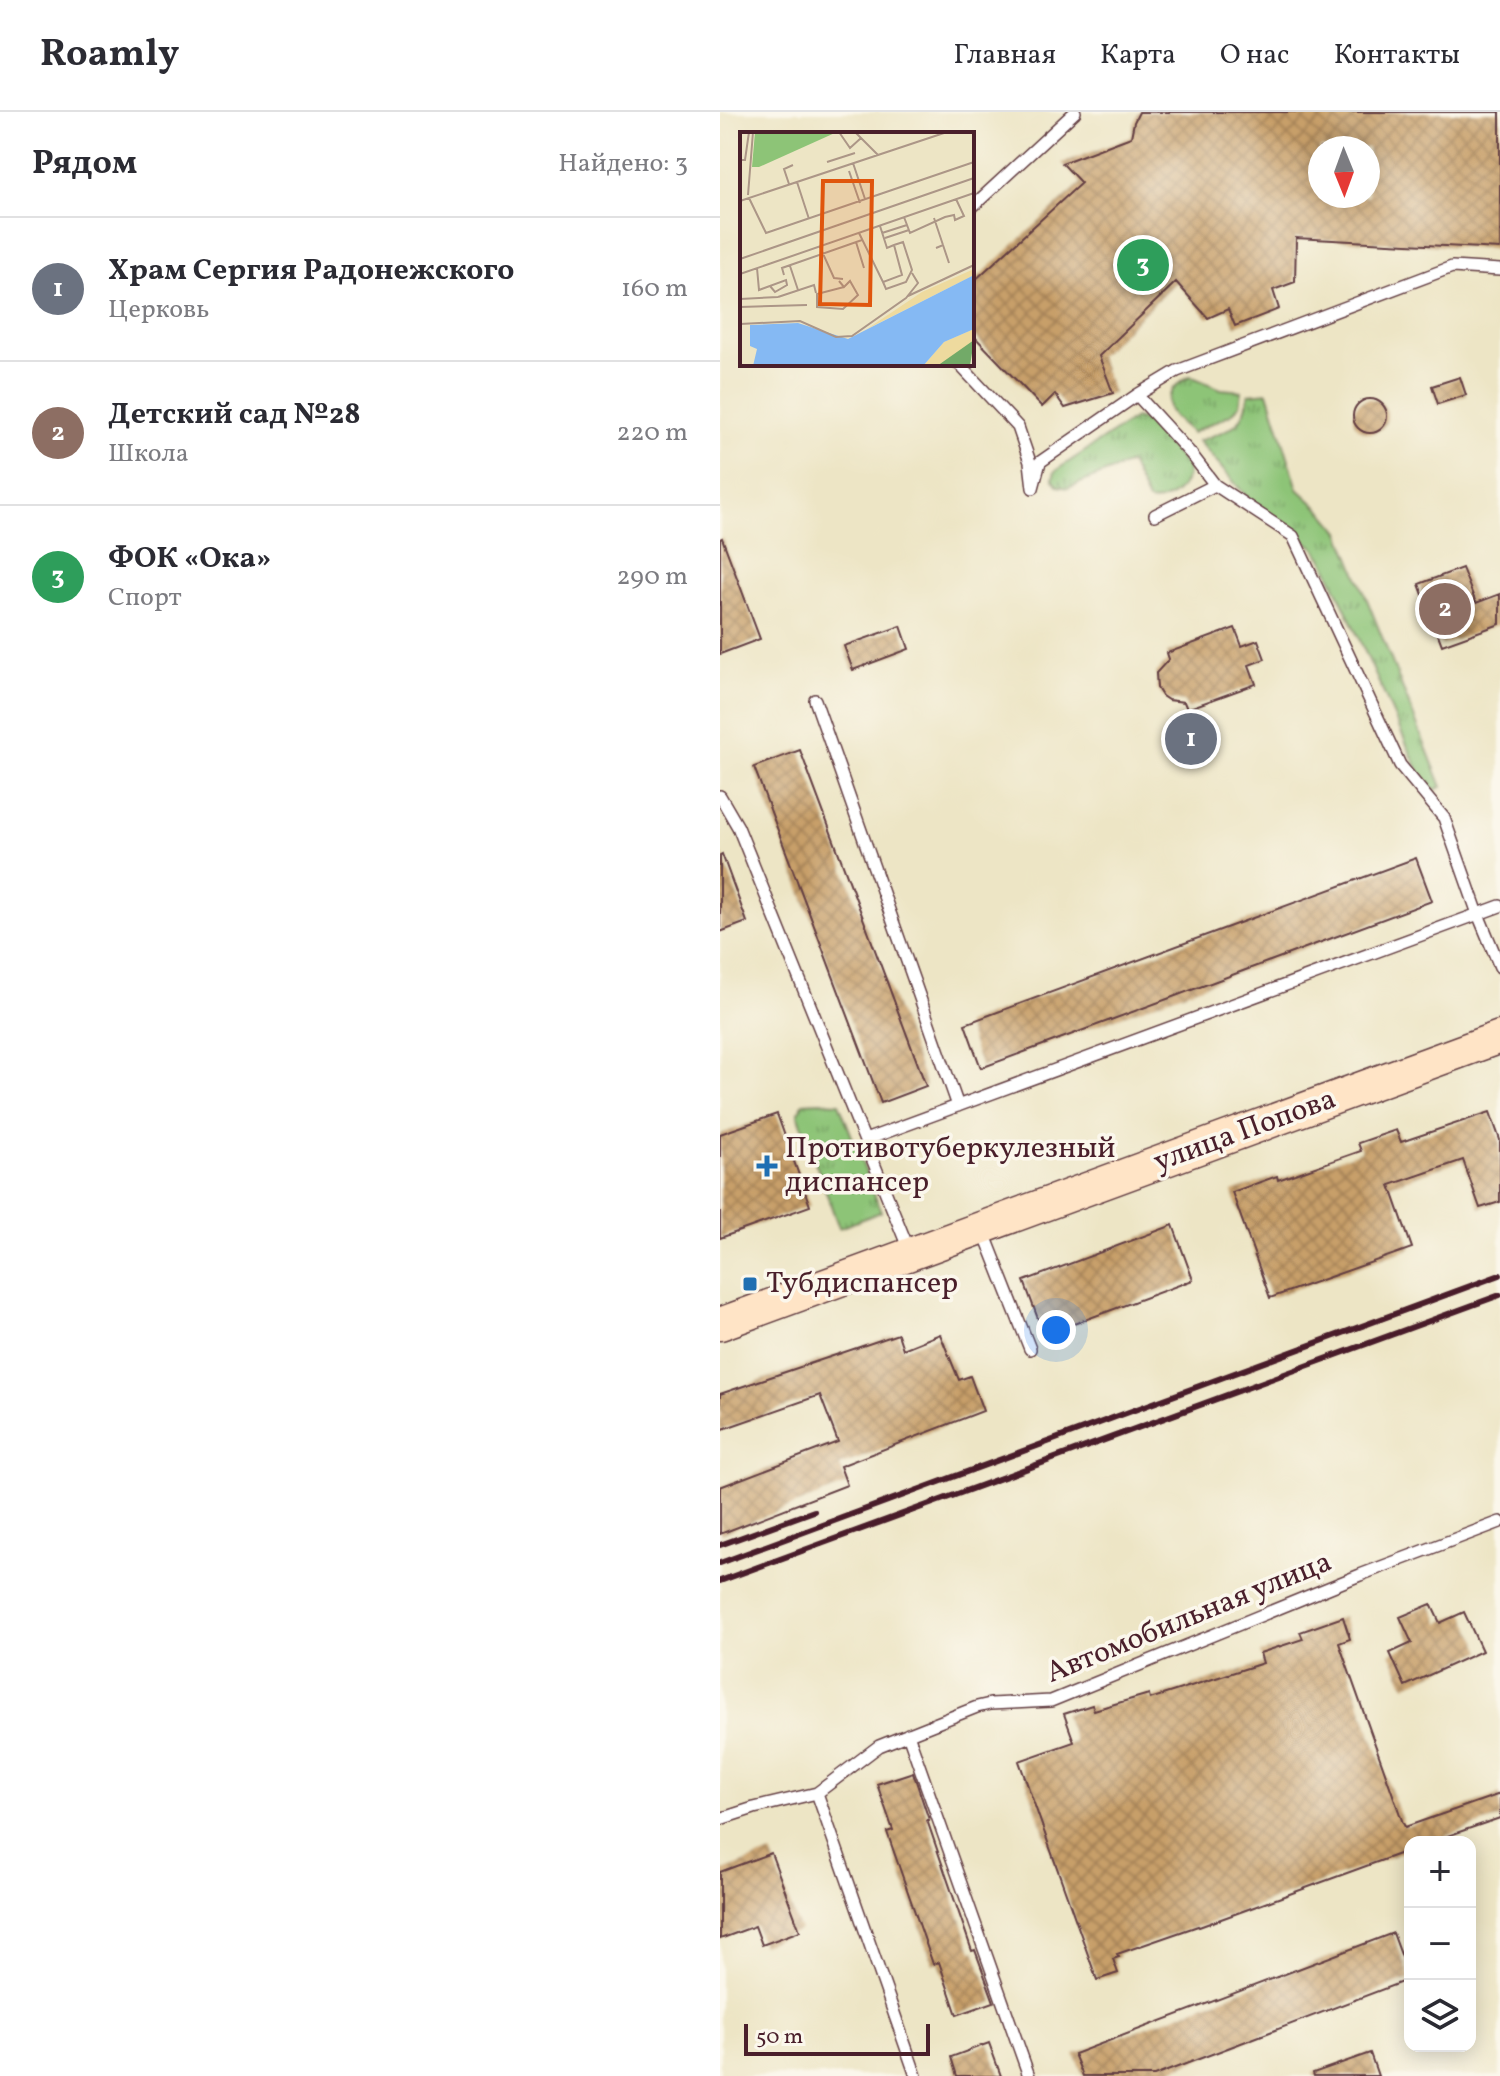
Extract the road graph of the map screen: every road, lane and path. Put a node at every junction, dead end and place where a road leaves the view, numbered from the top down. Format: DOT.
graph roads {
  1 [pos="1075,112"];
  2 [pos="974,205"];
  3 [pos="1500,270"];
  4 [pos="961,366"];
  5 [pos="1137,395"];
  6 [pos="1215,485"];
  7 [pos="1155,515"];
  8 [pos="815,700"];
  9 [pos="720,796"];
  10 [pos="1500,906"];
  11 [pos="1478,914"];
  12 [pos="1500,967"];
  13 [pos="1500,1037"];
  14 [pos="958,1106"];
  15 [pos="865,1140"];
  16 [pos="982,1227"];
  17 [pos="911,1254"];
  18 [pos="720,1324"];
  19 [pos="1030,1349"];
  20 [pos="1500,1522"];
  21 [pos="908,1734"];
  22 [pos="817,1793"];
  23 [pos="720,1819"];
  24 [pos="916,2076"];
  25 [pos="1029,2076"];
  1 -- 2 [label="lane"];
  3 -- 5 [label="lane"];
  4 -- 5 [label="lane"];
  5 -- 6 [label="lane"];
  6 -- 7 [label="lane"];
  6 -- 11 [label="lane"];
  8 -- 14 [label="lane"];
  9 -- 15 [label="lane"];
  10 -- 11 [label="lane"];
  11 -- 12 [label="lane"];
  11 -- 14 [label="lane"];
  13 -- 16 [label="street, улица Попова"];
  14 -- 15 [label="lane"];
  15 -- 17 [label="lane"];
  16 -- 17 [label="street, улица Попова"];
  16 -- 19 [label="lane"];
  17 -- 18 [label="street, улица Попова"];
  20 -- 21 [label="lane, Автомобильная улица"];
  21 -- 22 [label="lane, Автомобильная улица"];
  21 -- 25 [label="lane"];
  22 -- 23 [label="lane, Автомобильная улица"];
  22 -- 24 [label="lane"];
}
